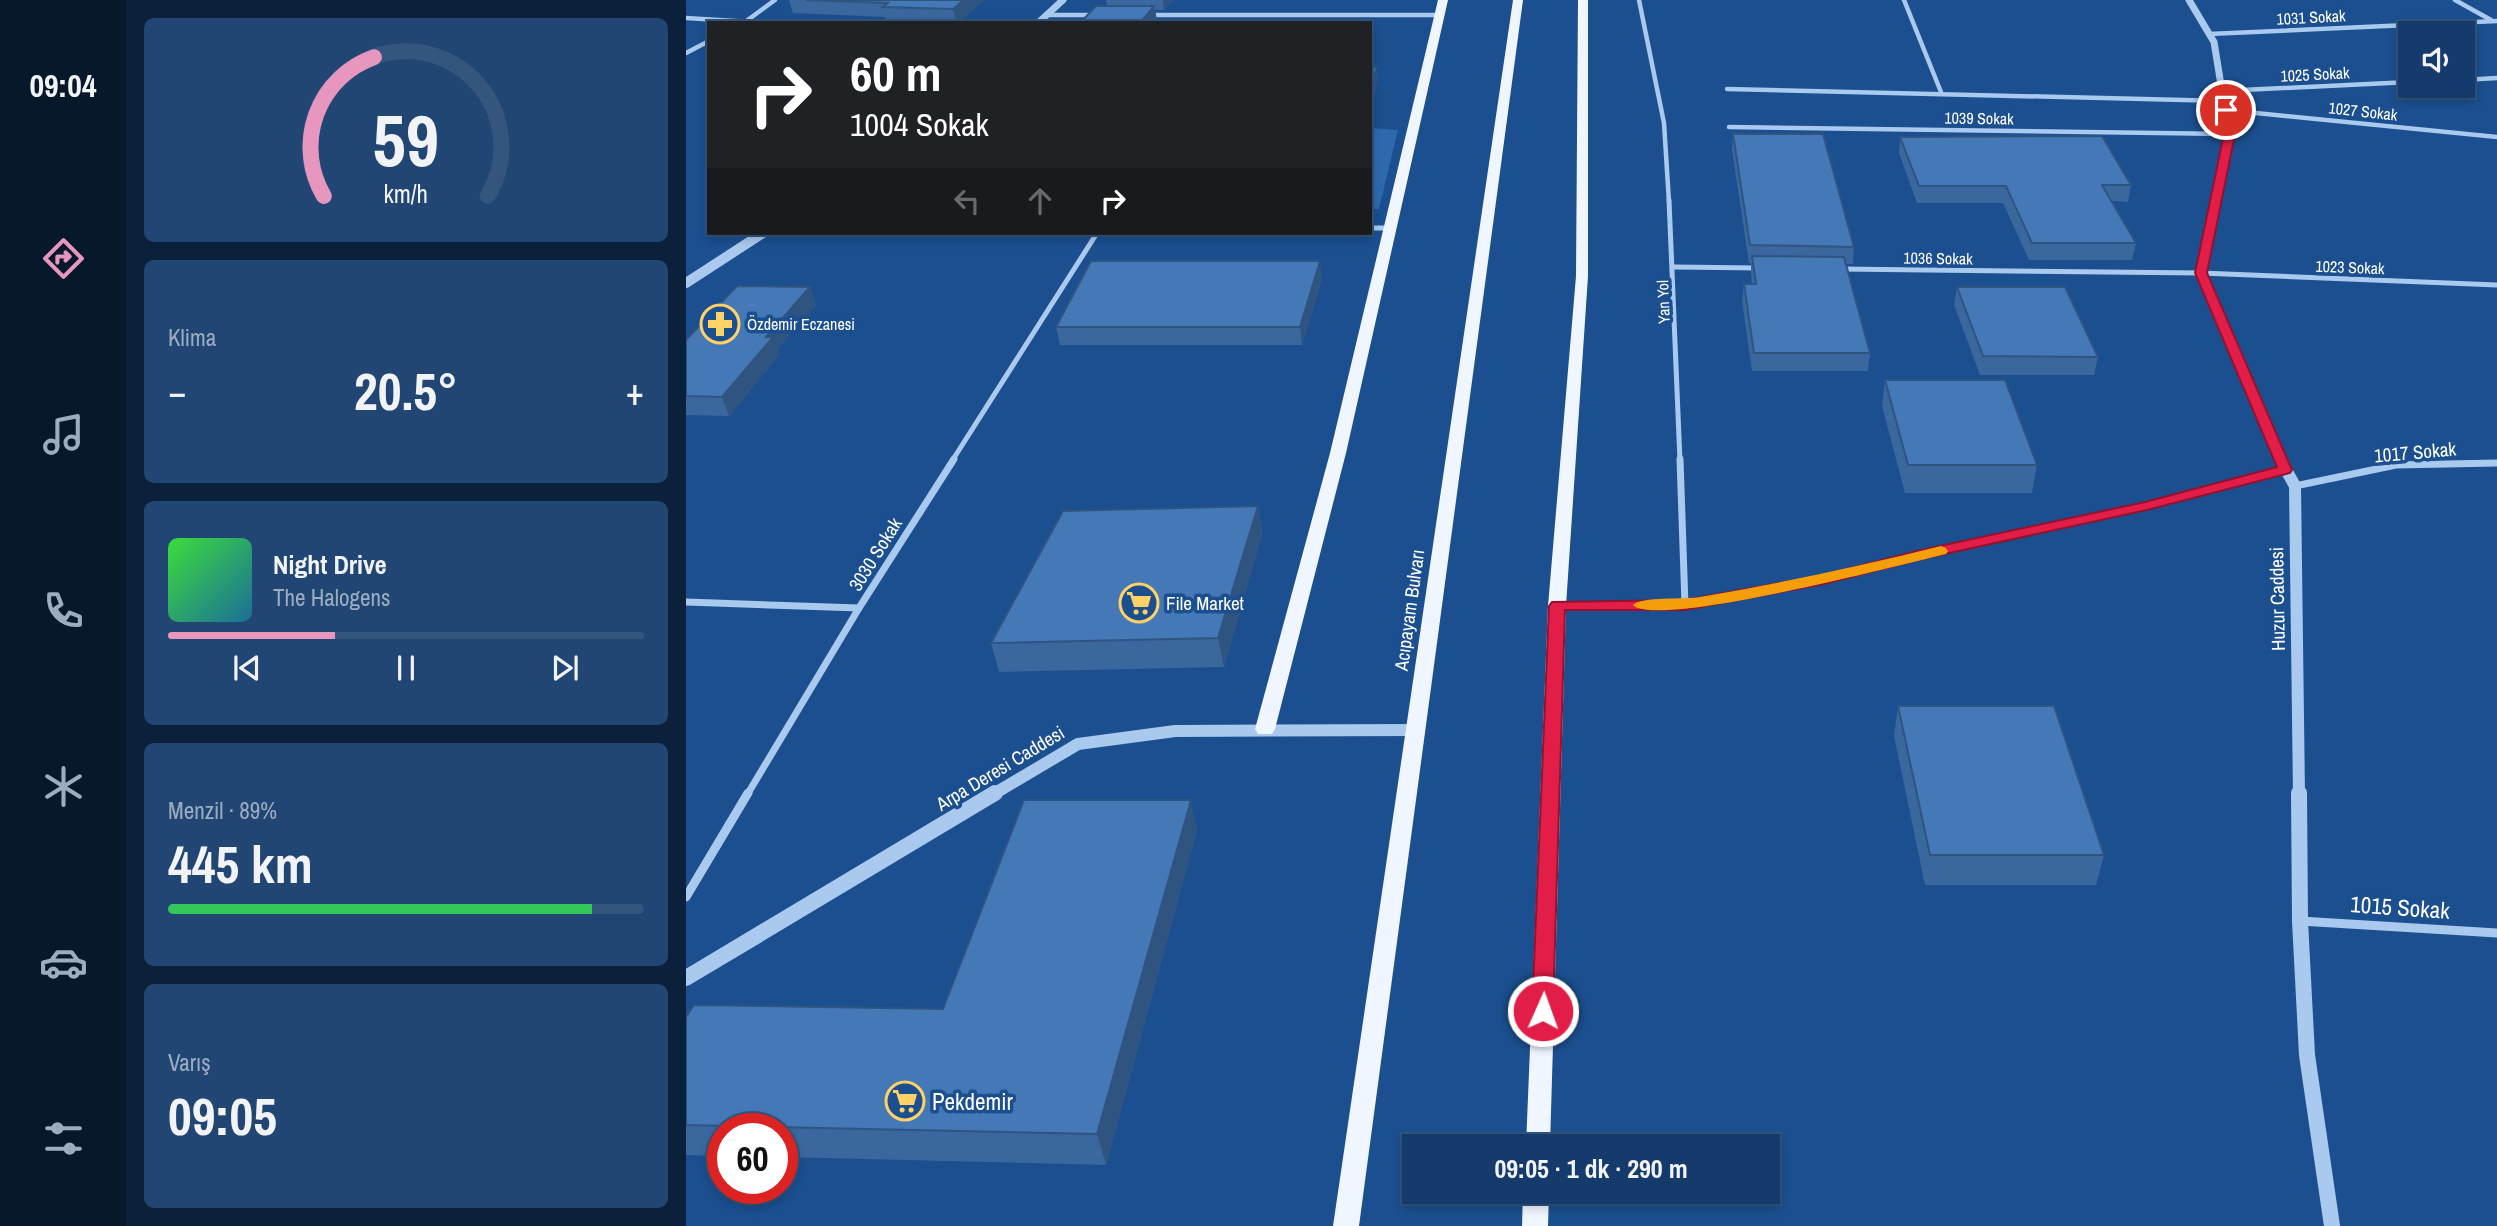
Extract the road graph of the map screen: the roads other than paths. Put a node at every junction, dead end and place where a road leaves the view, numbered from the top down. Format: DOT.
graph roads {
  1 [pos="775,0"];
  2 [pos="1063,0"];
  3 [pos="1443,0"];
  4 [pos="1518,0"];
  5 [pos="1583,0"];
  6 [pos="1639,0"];
  7 [pos="1904,0"];
  8 [pos="2189,0"];
  9 [pos="2455,0"];
  10 [pos="1047,15"];
  11 [pos="1099,15"];
  12 [pos="1139,15"];
  13 [pos="1204,15"];
  14 [pos="1439,15"];
  15 [pos="686,18"];
  16 [pos="730,21"];
  17 [pos="745,21"];
  18 [pos="1040,21"];
  19 [pos="1201,21"];
  20 [pos="2496,22"];
  21 [pos="2209,34"];
  22 [pos="707,42"];
  23 [pos="686,53"];
  24 [pos="2497,78"];
  25 [pos="2475,79"];
  26 [pos="2398,83"];
  27 [pos="1727,89"];
  28 [pos="1941,92"];
  29 [pos="2224,101"];
  30 [pos="1729,127"];
  31 [pos="2230,134"];
  32 [pos="2497,137"];
  33 [pos="1372,228"];
  34 [pos="1390,228"];
  35 [pos="761,235"];
  36 [pos="1096,235"];
  37 [pos="1674,267"];
  38 [pos="1771,268"];
  39 [pos="1827,268"];
  40 [pos="2201,273"];
  41 [pos="686,284"];
  42 [pos="2497,285"];
  43 [pos="2497,463"];
  44 [pos="2285,470"];
  45 [pos="2295,486"];
  46 [pos="686,602"];
  47 [pos="1685,605"];
  48 [pos="1557,606"];
  49 [pos="859,608"];
  50 [pos="1265,729"];
  51 [pos="1417,730"];
  52 [pos="686,897"];
  53 [pos="2301,920"];
  54 [pos="2497,933"];
  55 [pos="686,978"];
  56 [pos="1538,1134"];
  57 [pos="1536,1204"];
  58 [pos="1346,1226"];
  59 [pos="1535,1226"];
  60 [pos="2332,1226"];
  1 -- 17 [label="street"];
  2 -- 10 [label="street"];
  3 -- 14 [label="main road"];
  4 -- 51 [label="main road, Acıpayam Bulvarı"];
  5 -- 48 [label="main road"];
  6 -- 37 [label="street, Yan Yol"];
  7 -- 28 [label="street"];
  8 -- 21 [label="street"];
  9 -- 20 [label="street"];
  10 -- 11 [label="street"];
  10 -- 18 [label="street"];
  12 -- 13 [label="street"];
  13 -- 14 [label="street"];
  13 -- 19 [label="street"];
  14 -- 34 [label="main road"];
  15 -- 16 [label="street"];
  20 -- 21 [label="street, 1031 Sokak"];
  21 -- 29 [label="street"];
  22 -- 23 [label="street"];
  24 -- 25 [label="street"];
  26 -- 29 [label="street, 1025 Sokak"];
  27 -- 28 [label="street"];
  28 -- 29 [label="street"];
  29 -- 31 [label="street"];
  29 -- 32 [label="street, 1027 Sokak"];
  30 -- 31 [label="street, 1039 Sokak"];
  31 -- 40 [label="street"];
  33 -- 34 [label="street"];
  34 -- 50 [label="main road"];
  35 -- 41 [label="street"];
  36 -- 49 [label="street, 3030 Sokak"];
  37 -- 38 [label="street"];
  37 -- 47 [label="street, Yan Yol"];
  39 -- 40 [label="street, 1036 Sokak"];
  40 -- 42 [label="street, 1023 Sokak"];
  40 -- 44 [label="street"];
  43 -- 45 [label="street, 1017 Sokak"];
  44 -- 45 [label="street"];
  44 -- 47 [label="street"];
  45 -- 53 [label="street, Huzur Caddesi"];
  46 -- 49 [label="street"];
  47 -- 48 [label="street"];
  48 -- 56 [label="main road"];
  49 -- 52 [label="street, 3030 Sokak"];
  50 -- 51 [label="street, Arpa Deresi Caddesi"];
  50 -- 55 [label="street, Arpa Deresi Caddesi"];
  51 -- 58 [label="main road, Acıpayam Bulvarı"];
  53 -- 54 [label="street, 1015 Sokak"];
  53 -- 60 [label="street, Huzur Caddesi"];
  57 -- 59 [label="main road"];
}
